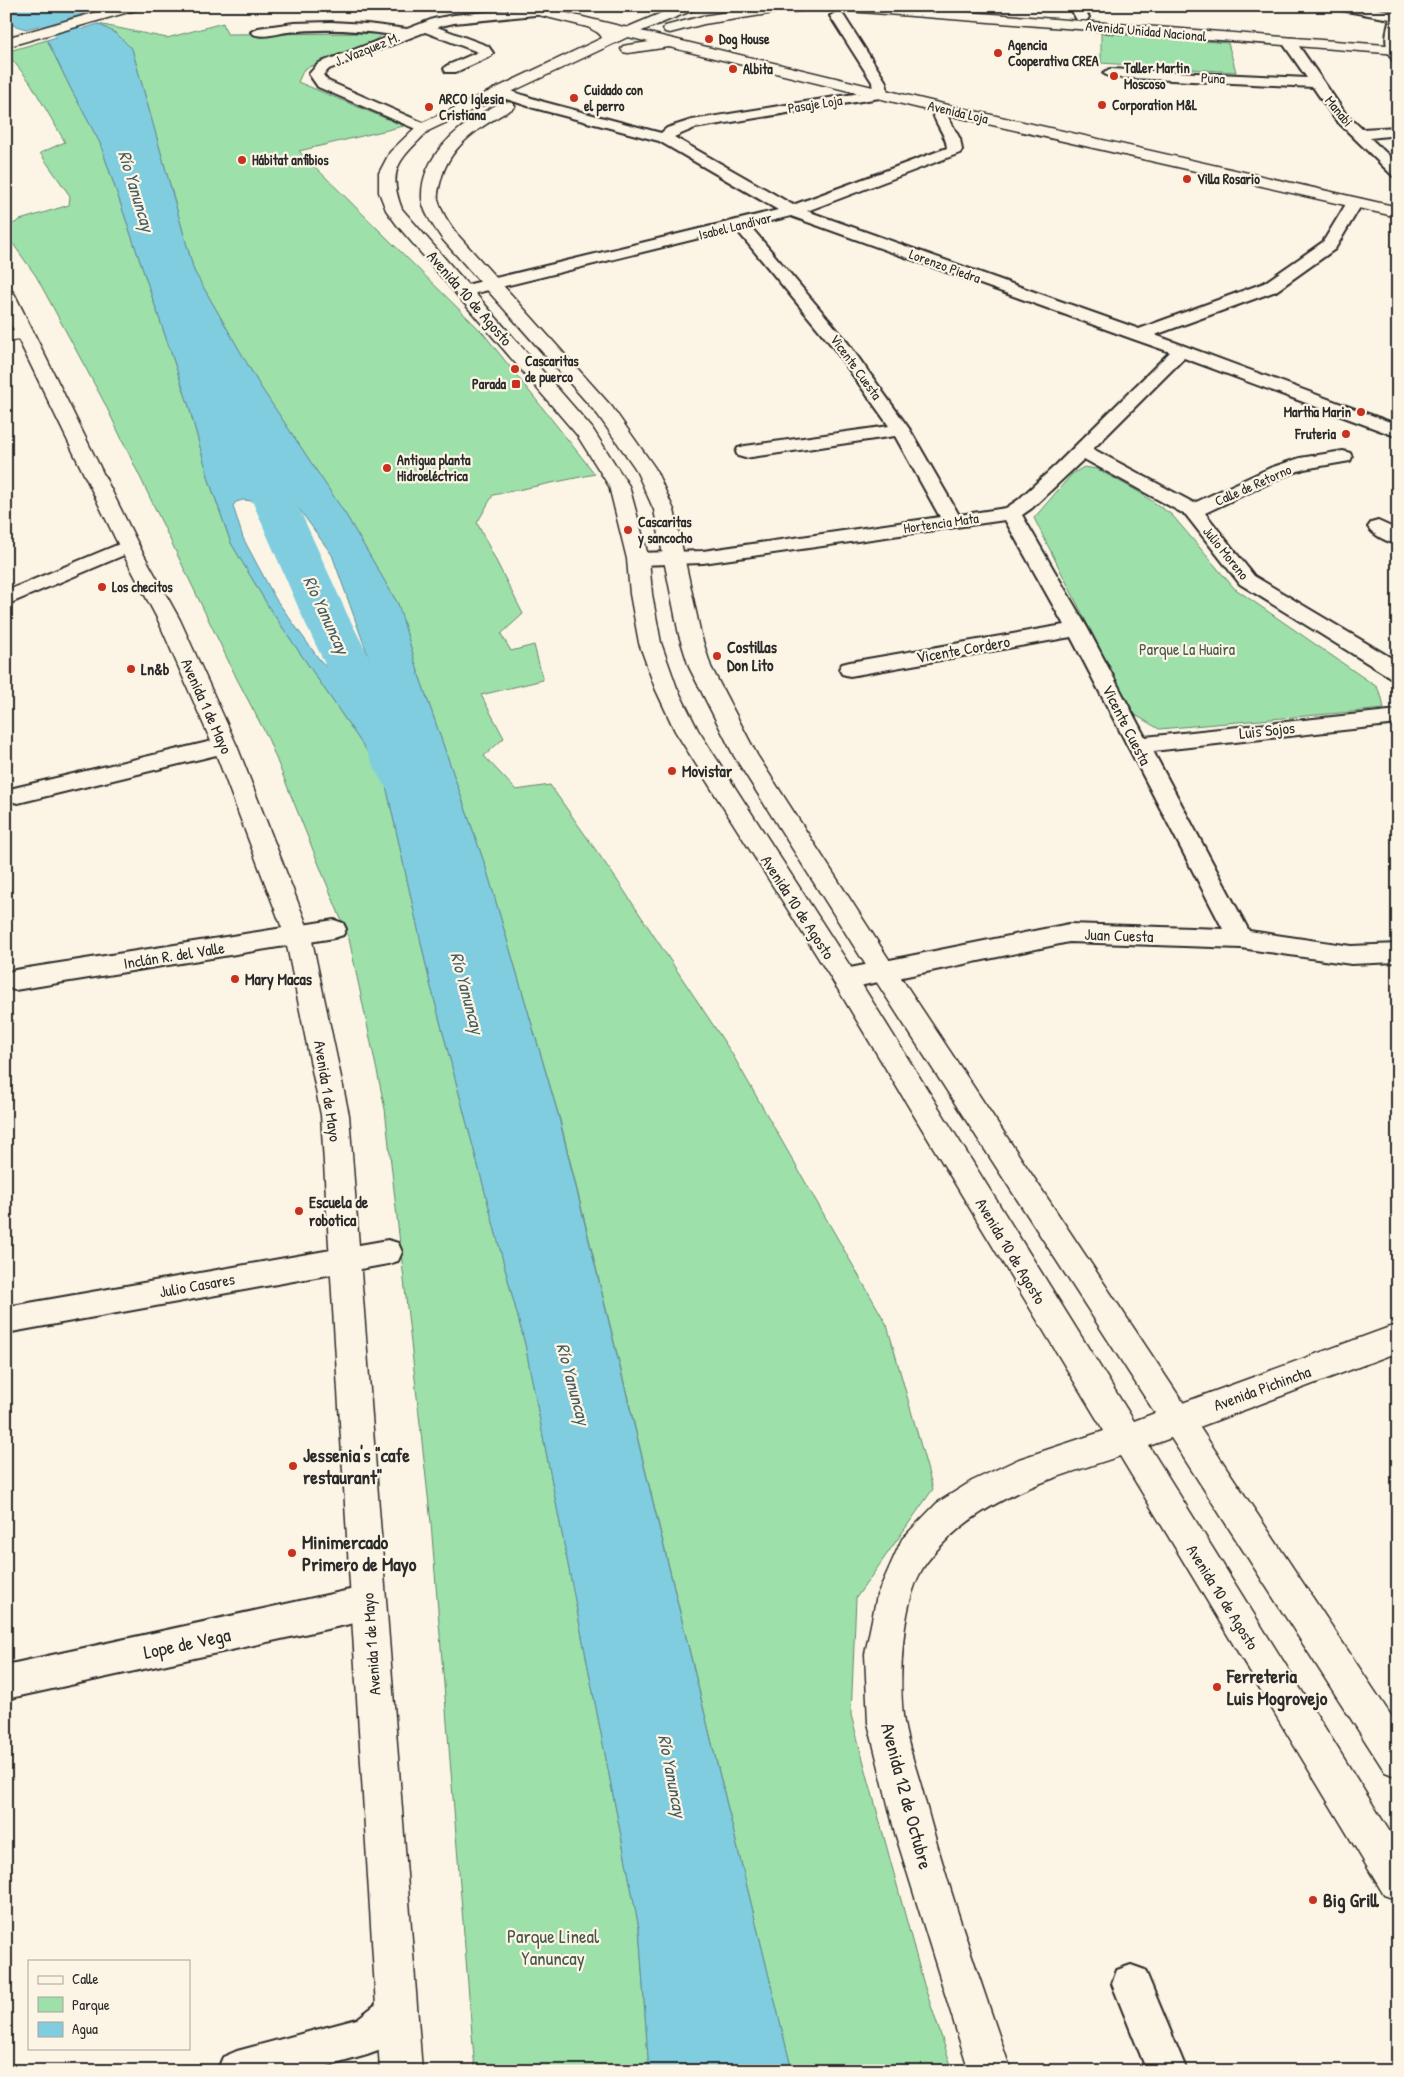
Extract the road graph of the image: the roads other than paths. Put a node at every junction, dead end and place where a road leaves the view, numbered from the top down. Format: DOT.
graph roads {
  1 [pos="134,6"];
  2 [pos="519,6"];
  3 [pos="691,6"];
  4 [pos="741,6"];
  5 [pos="804,6"];
  6 [pos="923,6"];
  7 [pos="1348,7"];
  8 [pos="784,8"];
  9 [pos="540,11"];
  10 [pos="836,11"];
  11 [pos="1079,12"];
  12 [pos="980,14"];
  13 [pos="1397,17"];
  14 [pos="592,24"];
  15 [pos="425,27"];
  16 [pos="258,32"];
  17 [pos="409,32"];
  18 [pos="628,32"];
  19 [pos="1361,33"];
  20 [pos="1390,35"];
  21 [pos="648,37"];
  22 [pos="1289,42"];
  23 [pos="6,43"];
  24 [pos="671,43"];
  25 [pos="610,49"];
  26 [pos="628,49"];
  27 [pos="1396,53"];
  28 [pos="451,69"];
  29 [pos="1110,73"];
  30 [pos="1316,82"];
  31 [pos="538,91"];
  32 [pos="499,92"];
  33 [pos="881,94"];
  34 [pos="520,99"];
  35 [pos="939,108"];
  36 [pos="423,128"];
  37 [pos="1398,131"];
  38 [pos="1358,134"];
  39 [pos="664,138"];
  40 [pos="1398,173"];
  41 [pos="1355,202"];
  42 [pos="792,211"];
  43 [pos="1398,212"];
  44 [pos="741,225"];
  45 [pos="491,284"];
  46 [pos="464,291"];
  47 [pos="6,295"];
  48 [pos="15,334"];
  49 [pos="1139,335"];
  50 [pos="1181,351"];
  51 [pos="901,430"];
  52 [pos="1398,432"];
  53 [pos="1081,450"];
  54 [pos="745,452"];
  55 [pos="1343,458"];
  56 [pos="1193,511"];
  57 [pos="1012,513"];
  58 [pos="953,522"];
  59 [pos="1378,528"];
  60 [pos="1398,539"];
  61 [pos="129,546"];
  62 [pos="638,559"];
  63 [pos="675,559"];
  64 [pos="6,599"];
  65 [pos="1077,629"];
  66 [pos="850,668"];
  67 [pos="1398,672"];
  68 [pos="1398,718"];
  69 [pos="1137,745"];
  70 [pos="226,746"];
  71 [pos="18,795"];
  72 [pos="334,929"];
  73 [pos="298,936"];
  74 [pos="1241,939"];
  75 [pos="1398,953"];
  76 [pos="883,971"];
  77 [pos="845,979"];
  78 [pos="15,980"];
  79 [pos="388,1252"];
  80 [pos="345,1258"];
  81 [pos="6,1320"];
  82 [pos="1398,1338"];
  83 [pos="1178,1420"];
  84 [pos="1126,1439"];
  85 [pos="368,1603"];
  86 [pos="6,1682"];
  87 [pos="1398,1759"];
  88 [pos="1398,1881"];
  89 [pos="1131,1984"];
  90 [pos="398,2012"];
  91 [pos="237,2071"];
  92 [pos="401,2071"];
  93 [pos="990,2071"];
  94 [pos="1167,2071"];
  1 -- 23 [label="main road"];
  2 -- 9 [label="main road, Avenida Loja"];
  3 -- 18 [label="main road, Avenida 10 de Agosto"];
  4 -- 8 [label="main road"];
  5 -- 8 [label="main road"];
  6 -- 12 [label="main road, Avenida Unidad Nacional"];
  7 -- 13 [label="street"];
  8 -- 21 [label="main road, Avenida 10 de Agosto"];
  9 -- 14 [label="main road, Avenida Loja"];
  9 -- 15 [label="street, J. Vazquez M."];
  10 -- 12 [label="main road, Avenida Unidad Nacional"];
  10 -- 33 [label="street"];
  11 -- 12 [label="main road, Avenida Unidad Nacional"];
  11 -- 19 [label="main road, Avenida Unidad Nacional"];
  12 -- 22 [label="main road, Avenida Unidad Nacional"];
  13 -- 20 [label="street"];
  14 -- 18 [label="main road, Avenida Loja"];
  14 -- 25 [label="main road"];
  15 -- 17 [label="street, J. Vazquez M."];
  15 -- 28 [label="street"];
  16 -- 17 [label="street"];
  17 -- 36 [label="street, J. Vazquez M."];
  18 -- 21 [label="main road, Avenida Loja"];
  18 -- 25 [label="main road, Avenida 10 de Agosto"];
  20 -- 27 [label="street"];
  21 -- 24 [label="main road, Avenida Loja"];
  21 -- 26 [label="main road, Avenida 10 de Agosto"];
  22 -- 27 [label="main road, Avenida Unidad Nacional"];
  22 -- 30 [label="street, Manabi"];
  24 -- 26 [label="main road"];
  24 -- 33 [label="main road, Avenida Loja"];
  25 -- 26 [label="main road, Avenida 10 de Agosto"];
  25 -- 32 [label="main road, Avenida 10 de Agosto"];
  29 -- 30 [label="street, Puna"];
  30 -- 38 [label="street, Manabi"];
  31 -- 34 [label="main road, Avenida 10 de Agosto"];
  32 -- 34 [label="street, Lorenzo Piedra"];
  32 -- 36 [label="main road, Avenida 10 de Agosto"];
  33 -- 35 [label="main road, Avenida Loja"];
  33 -- 39 [label="street, Pasaje Loja"];
  34 -- 39 [label="street, Lorenzo Piedra"];
  34 -- 45 [label="main road, Avenida 10 de Agosto"];
  35 -- 41 [label="main road, Avenida Loja"];
  35 -- 42 [label="street, Isabel Landívar"];
  36 -- 46 [label="main road, Avenida 10 de Agosto"];
  37 -- 38 [label="street"];
  38 -- 40 [label="street, Manabi"];
  39 -- 42 [label="street, Lorenzo Piedra"];
  41 -- 43 [label="main road, Avenida Loja"];
  41 -- 49 [label="street"];
  42 -- 44 [label="street, Isabel Landívar"];
  42 -- 49 [label="street, Lorenzo Piedra"];
  44 -- 45 [label="street, Isabel Landívar"];
  44 -- 51 [label="street, Vicente Cuesta"];
  45 -- 46 [label="street, Isabel Landívar"];
  45 -- 63 [label="main road, Avenida 10 de Agosto"];
  46 -- 62 [label="main road, Avenida 10 de Agosto"];
  47 -- 48 [label="main road, Avenida 1 de Mayo"];
  48 -- 61 [label="main road, Avenida 1 de Mayo"];
  49 -- 50 [label="street, Lorenzo Piedra"];
  50 -- 52 [label="street, Lorenzo Piedra"];
  50 -- 53 [label="street, Hortencia Mata"];
  51 -- 54 [label="street"];
  51 -- 58 [label="street, Vicente Cuesta"];
  53 -- 56 [label="street, Julio Moreno"];
  53 -- 57 [label="street, Hortencia Mata"];
  55 -- 56 [label="street, Calle de Retorno"];
  56 -- 67 [label="street, Julio Moreno"];
  57 -- 58 [label="street, Hortencia Mata"];
  57 -- 65 [label="street, Vicente Cuesta"];
  58 -- 63 [label="street, Hortencia Mata"];
  59 -- 60 [label="street"];
  61 -- 64 [label="street"];
  61 -- 70 [label="main road, Avenida 1 de Mayo"];
  62 -- 63 [label="street, Hortencia Mata"];
  62 -- 77 [label="main road, Avenida 10 de Agosto"];
  63 -- 76 [label="main road, Avenida 10 de Agosto"];
  65 -- 66 [label="street, Vicente Cordero"];
  65 -- 69 [label="street, Vicente Cuesta"];
  68 -- 69 [label="street, Luis Sojos"];
  69 -- 74 [label="street, Vicente Cuesta"];
  70 -- 71 [label="street"];
  70 -- 73 [label="main road, Avenida 1 de Mayo"];
  72 -- 73 [label="street, Inclán R. del Valle"];
  73 -- 78 [label="street, Inclán R. del Valle"];
  73 -- 80 [label="main road, Avenida 1 de Mayo"];
  74 -- 75 [label="street, Juan Cuesta"];
  74 -- 76 [label="street, Juan Cuesta"];
  76 -- 77 [label="street, Juan Cuesta"];
  76 -- 83 [label="main road, Avenida 10 de Agosto"];
  77 -- 84 [label="main road, Avenida 10 de Agosto"];
  79 -- 80 [label="street, Julio Casares"];
  80 -- 81 [label="street, Julio Casares"];
  80 -- 85 [label="main road, Avenida 1 de Mayo"];
  82 -- 83 [label="main road, Avenida Pichincha"];
  83 -- 84 [label="main road, Avenida Pichincha"];
  83 -- 87 [label="main road, Avenida 10 de Agosto"];
  84 -- 88 [label="main road, Avenida 10 de Agosto"];
  84 -- 93 [label="main road, Avenida 12 de Octubre"];
  85 -- 86 [label="street, Lope de Vega"];
  85 -- 90 [label="main road, Avenida 1 de Mayo"];
  89 -- 94 [label="street"];
  90 -- 91 [label="street"];
  90 -- 92 [label="main road, Avenida 1 de Mayo"];
}
